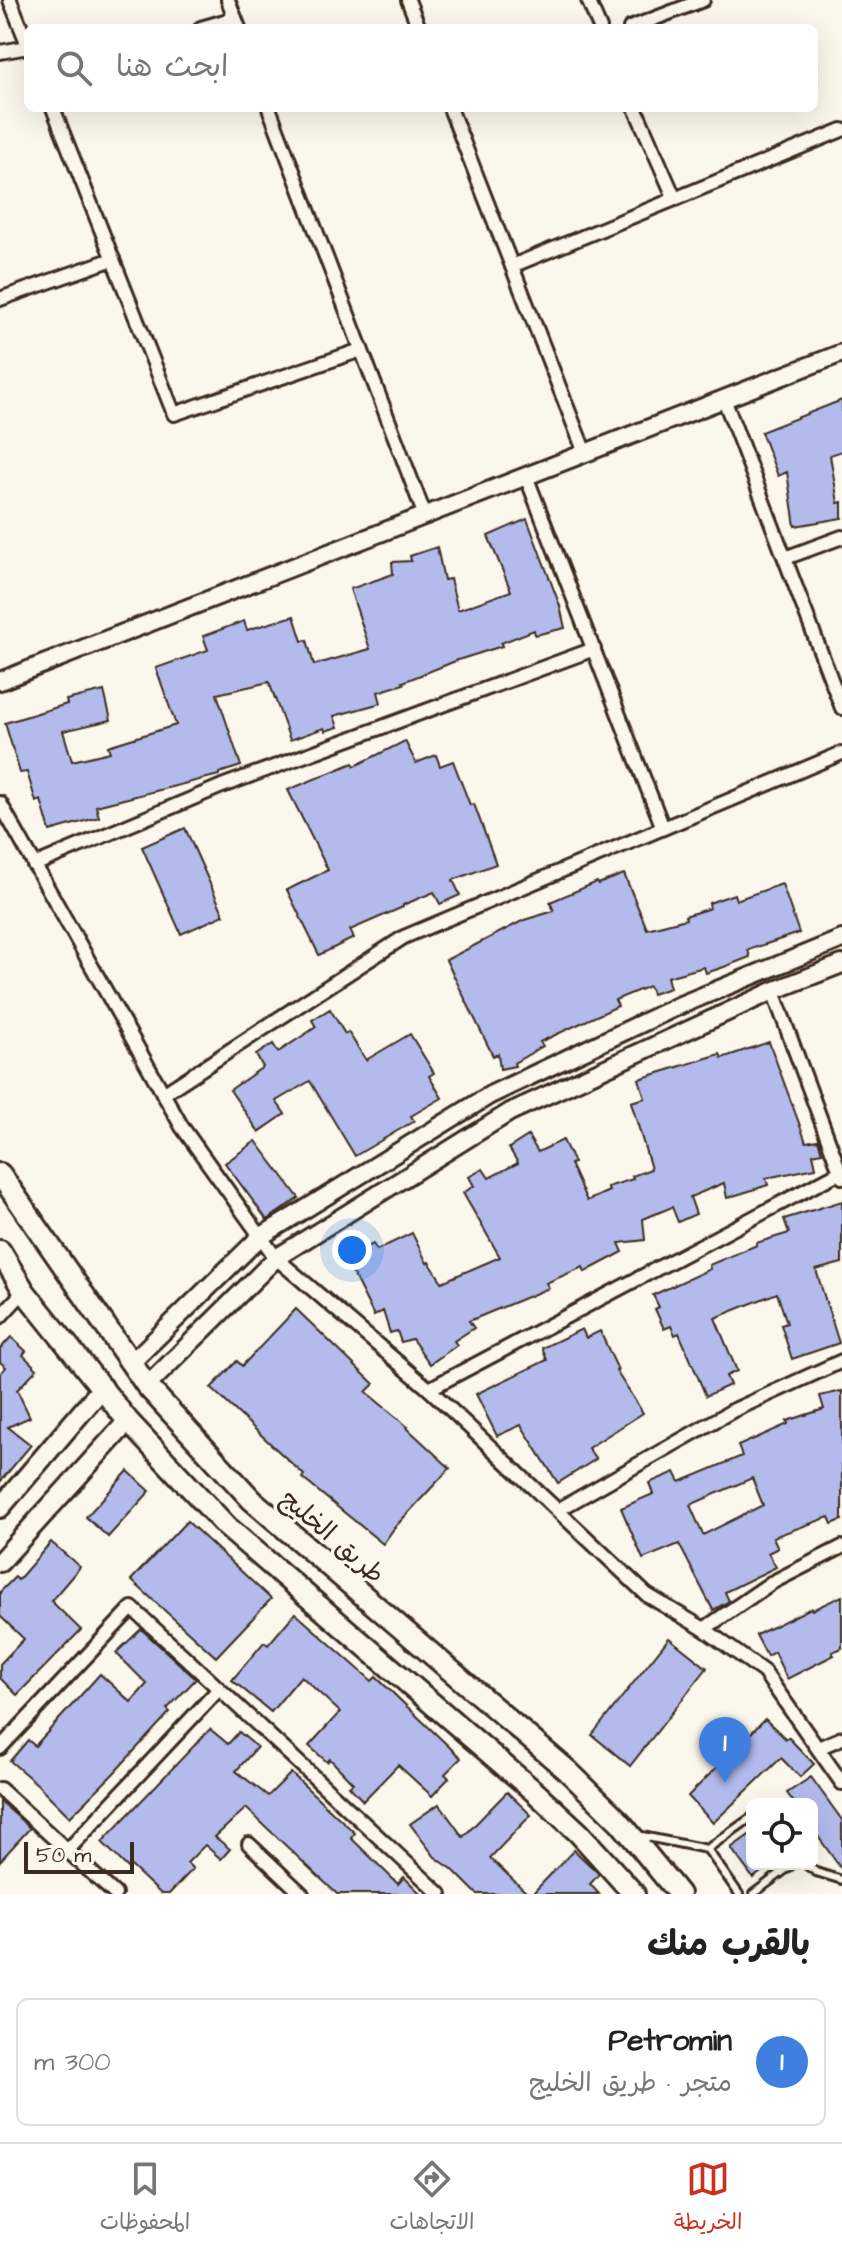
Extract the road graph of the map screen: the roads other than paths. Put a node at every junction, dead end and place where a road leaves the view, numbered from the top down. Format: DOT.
graph roads {
  1 [pos="10,0"];
  2 [pos="228,0"];
  3 [pos="408,0"];
  4 [pos="588,0"];
  5 [pos="703,0"];
  6 [pos="237,23"];
  7 [pos="417,24"];
  8 [pos="598,24"];
  9 [pos="640,24"];
  10 [pos="24,36"];
  11 [pos="24,47"];
  12 [pos="0,52"];
  13 [pos="55,112"];
  14 [pos="271,112"];
  15 [pos="452,112"];
  16 [pos="637,112"];
  17 [pos="842,130"];
  18 [pos="675,199"];
  19 [pos="113,259"];
  20 [pos="512,266"];
  21 [pos="0,299"];
  22 [pos="361,350"];
  23 [pos="842,353"];
  24 [pos="724,399"];
  25 [pos="585,453"];
  26 [pos="526,476"];
  27 [pos="425,516"];
  28 [pos="842,537"];
  29 [pos="785,558"];
  30 [pos="594,649"];
  31 [pos="0,681"];
  32 [pos="842,708"];
  33 [pos="842,753"];
  34 [pos="0,803"];
  35 [pos="663,828"];
  36 [pos="34,865"];
  37 [pos="842,939"];
  38 [pos="842,964"];
  39 [pos="773,991"];
  40 [pos="163,1094"];
  41 [pos="0,1174"];
  42 [pos="841,1174"];
  43 [pos="260,1237"];
  44 [pos="0,1251"];
  45 [pos="276,1258"];
  46 [pos="24,1291"];
  47 [pos="0,1317"];
  48 [pos="842,1361"];
  49 [pos="131,1363"];
  50 [pos="147,1386"];
  51 [pos="103,1387"];
  52 [pos="429,1389"];
  53 [pos="128,1421"];
  54 [pos="0,1508"];
  55 [pos="558,1510"];
  56 [pos="842,1547"];
  57 [pos="0,1562"];
  58 [pos="704,1629"];
  59 [pos="219,1689"];
  60 [pos="842,1738"];
  61 [pos="0,1748"];
  62 [pos="818,1748"];
  63 [pos="842,1783"];
  64 [pos="0,1789"];
  65 [pos="746,1820"];
  66 [pos="630,1833"];
  67 [pos="249,1844"];
  68 [pos="707,1849"];
  69 [pos="67,1851"];
  70 [pos="785,1870"];
  71 [pos="814,1870"];
  72 [pos="842,1880"];
  73 [pos="115,1894"];
  74 [pos="302,1894"];
  75 [pos="440,1894"];
  76 [pos="634,1894"];
  77 [pos="679,1894"];
  78 [pos="739,1894"];
  79 [pos="753,1894"];
  1 -- 10 [label="street"];
  2 -- 6 [label="street"];
  3 -- 7 [label="street"];
  4 -- 8 [label="street"];
  5 -- 9 [label="street"];
  11 -- 12 [label="street"];
  13 -- 19 [label="street"];
  14 -- 22 [label="street"];
  15 -- 20 [label="street"];
  16 -- 18 [label="street"];
  17 -- 18 [label="street"];
  18 -- 20 [label="street"];
  19 -- 21 [label="street"];
  19 -- 22 [label="street"];
  20 -- 25 [label="street"];
  22 -- 27 [label="street"];
  23 -- 24 [label="street"];
  24 -- 25 [label="street"];
  24 -- 29 [label="street"];
  25 -- 26 [label="street"];
  26 -- 27 [label="street"];
  26 -- 30 [label="street"];
  27 -- 31 [label="street"];
  28 -- 29 [label="street"];
  29 -- 32 [label="street"];
  30 -- 35 [label="street"];
  30 -- 36 [label="street"];
  33 -- 35 [label="street"];
  34 -- 36 [label="street"];
  35 -- 40 [label="street"];
  36 -- 40 [label="street"];
  37 -- 43 [label="street"];
  38 -- 39 [label="street"];
  39 -- 42 [label="street"];
  39 -- 45 [label="street"];
  40 -- 43 [label="street"];
  41 -- 49 [label="main road, طريق الخليج"];
  42 -- 52 [label="street"];
  43 -- 45 [label="street"];
  43 -- 49 [label="street"];
  44 -- 46 [label="main road"];
  45 -- 50 [label="street"];
  45 -- 52 [label="street"];
  46 -- 47 [label="street"];
  46 -- 51 [label="main road"];
  48 -- 55 [label="street"];
  49 -- 50 [label="main road, طريق الخليج"];
  50 -- 66 [label="main road, طريق الخليج"];
  51 -- 53 [label="main road"];
  51 -- 54 [label="main road"];
  52 -- 55 [label="street"];
  53 -- 57 [label="main road"];
  53 -- 76 [label="main road"];
  55 -- 58 [label="street"];
  56 -- 58 [label="street"];
  58 -- 62 [label="street"];
  59 -- 61 [label="street"];
  59 -- 69 [label="street"];
  59 -- 75 [label="street"];
  60 -- 62 [label="street"];
  62 -- 63 [label="street"];
  64 -- 69 [label="street"];
  65 -- 68 [label="lane"];
  66 -- 68 [label="lane"];
  66 -- 77 [label="main road, طريق الخليج"];
  67 -- 74 [label="street"];
  68 -- 78 [label="lane"];
  69 -- 73 [label="street"];
  70 -- 79 [label="lane"];
  71 -- 72 [label="lane"];
}
